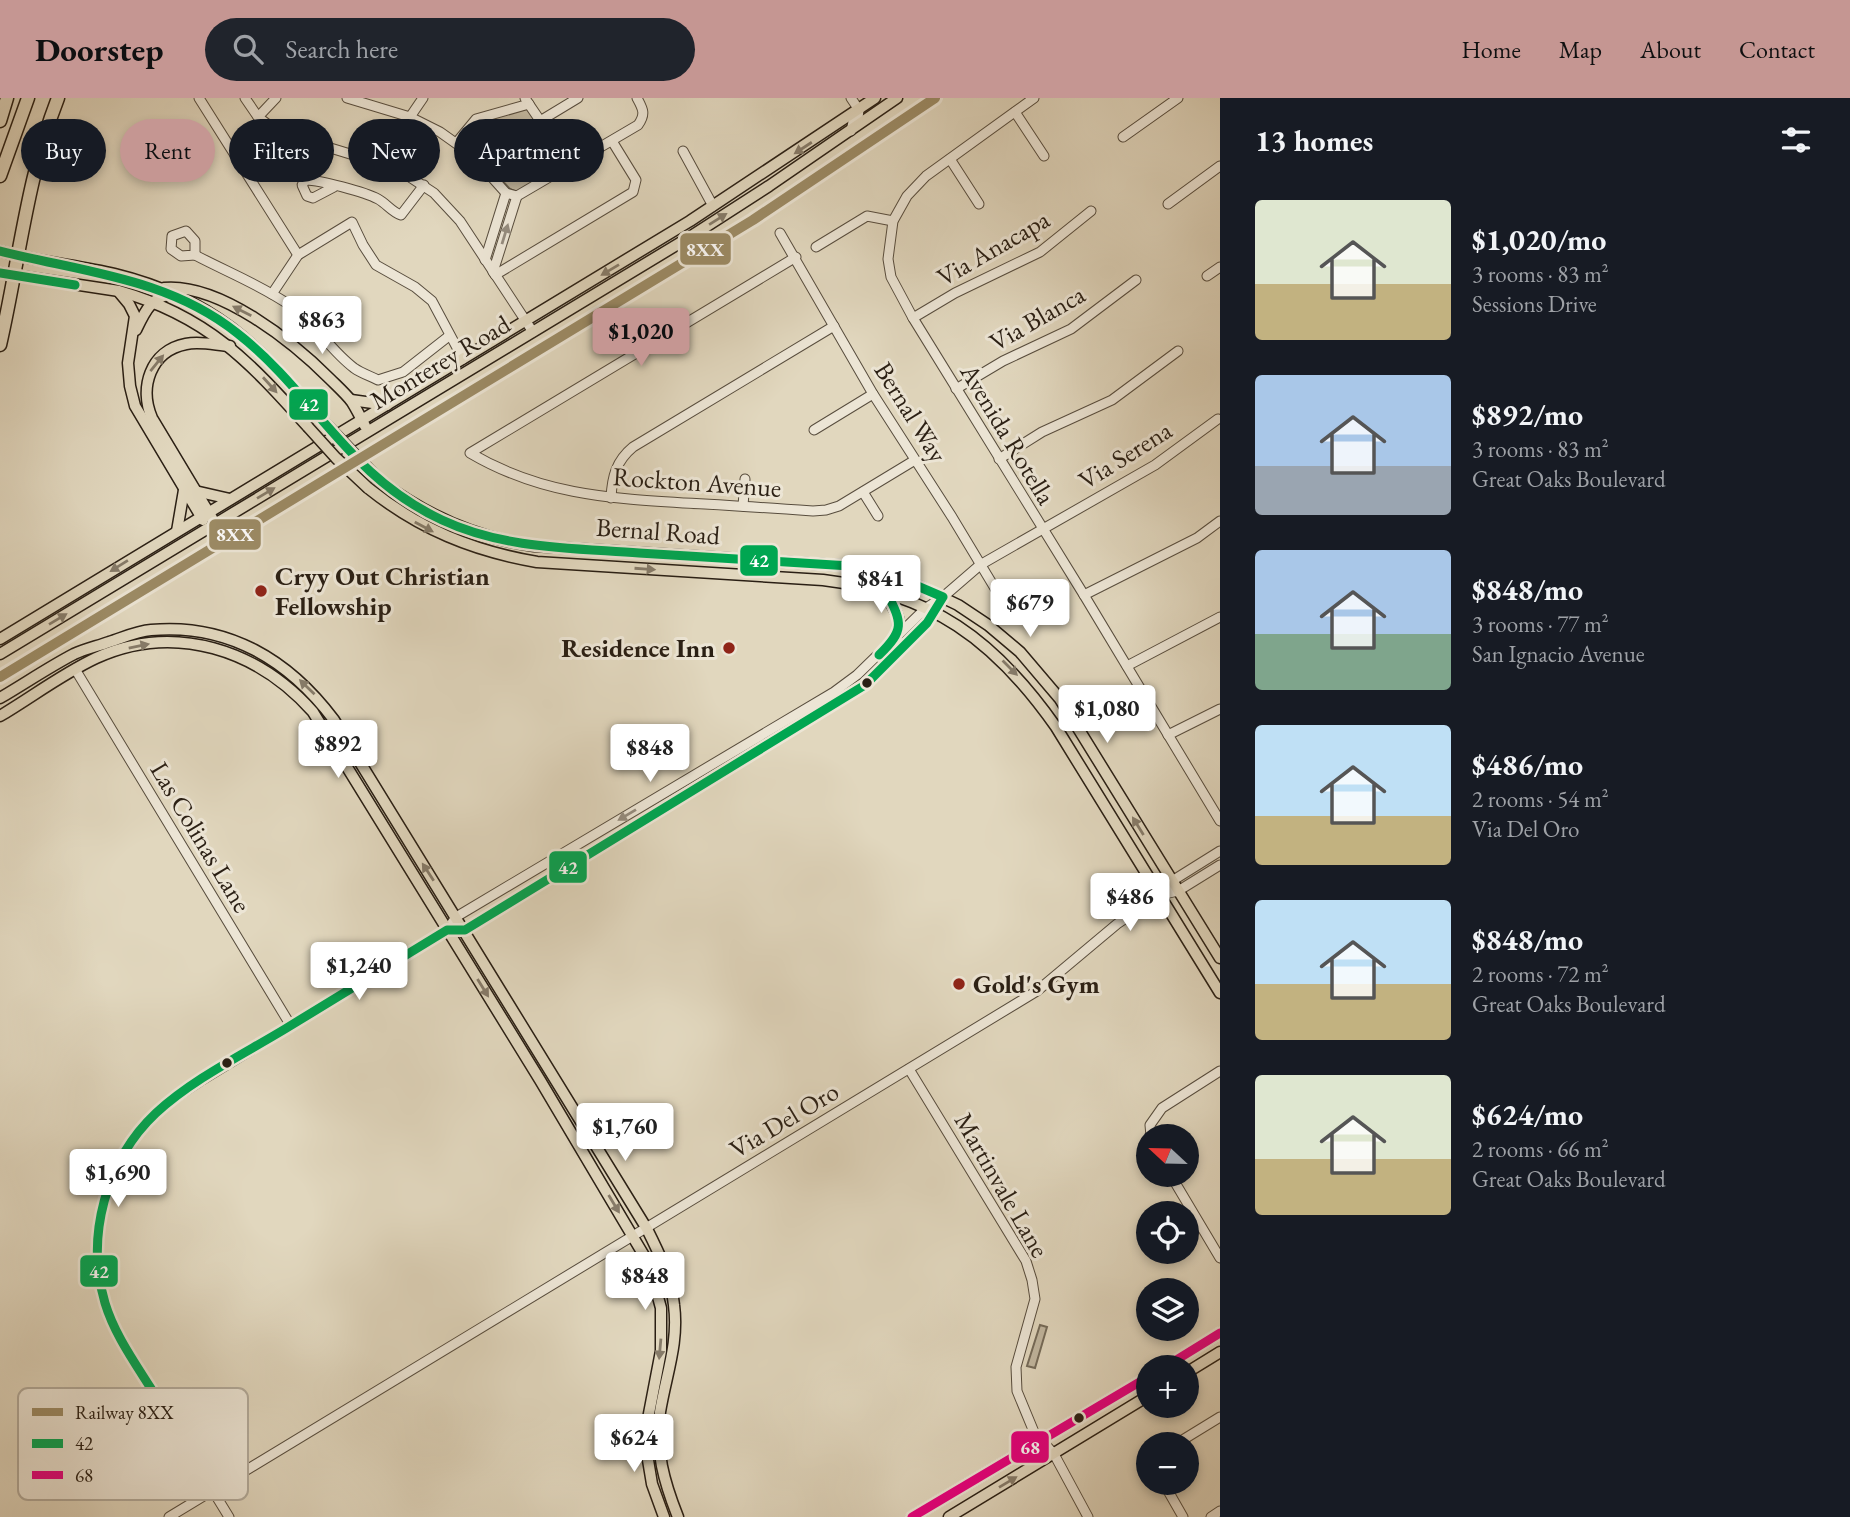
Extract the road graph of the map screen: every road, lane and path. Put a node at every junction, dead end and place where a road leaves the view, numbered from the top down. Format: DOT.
graph roads {
  1 [pos="7,98"];
  2 [pos="28,98"];
  3 [pos="58,98"];
  4 [pos="199,98"];
  5 [pos="245,98"];
  6 [pos="276,98"];
  7 [pos="348,98"];
  8 [pos="423,98"];
  9 [pos="578,98"];
  10 [pos="636,98"];
  11 [pos="851,98"];
  12 [pos="875,98"];
  13 [pos="897,98"];
  14 [pos="1034,98"];
  15 [pos="1178,98"];
  16 [pos="527,101"];
  17 [pos="859,110"];
  18 [pos="1015,112"];
  19 [pos="258,117"];
  20 [pos="410,117"];
  21 [pos="476,119"];
  22 [pos="539,119"];
  23 [pos="543,119"];
  24 [pos="0,121"];
  25 [pos="851,131"];
  26 [pos="1123,137"];
  27 [pos="454,140"];
  28 [pos="612,141"];
  29 [pos="604,145"];
  30 [pos="683,151"];
  31 [pos="1044,156"];
  32 [pos="950,159"];
  33 [pos="1220,166"];
  34 [pos="0,176"];
  35 [pos="497,182"];
  36 [pos="540,182"];
  37 [pos="424,185"];
  38 [pos="334,187"];
  39 [pos="504,190"];
  40 [pos="517,197"];
  41 [pos="979,204"];
  42 [pos="1168,204"];
  43 [pos="713,206"];
  44 [pos="1091,211"];
  45 [pos="893,221"];
  46 [pos="780,233"];
  47 [pos="816,247"];
  48 [pos="0,251"];
  49 [pos="195,255"];
  50 [pos="18,256"];
  51 [pos="298,256"];
  52 [pos="796,257"];
  53 [pos="485,260"];
  54 [pos="1220,267"];
  55 [pos="0,274"];
  56 [pos="494,274"];
  57 [pos="1207,276"];
  58 [pos="16,277"];
  59 [pos="1136,280"];
  60 [pos="161,288"];
  61 [pos="119,291"];
  62 [pos="174,293"];
  63 [pos="272,294"];
  64 [pos="151,302"];
  65 [pos="913,318"];
  66 [pos="526,321"];
  67 [pos="835,326"];
  68 [pos="533,332"];
  69 [pos="133,335"];
  70 [pos="449,336"];
  71 [pos="0,345"];
  72 [pos="230,346"];
  73 [pos="1178,351"];
  74 [pos="463,359"];
  75 [pos="956,389"];
  76 [pos="873,394"];
  77 [pos="351,400"];
  78 [pos="387,405"];
  79 [pos="1218,419"];
  80 [pos="362,420"];
  81 [pos="814,430"];
  82 [pos="368,432"];
  83 [pos="999,459"];
  84 [pos="915,460"];
  85 [pos="745,479"];
  86 [pos="190,491"];
  87 [pos="863,492"];
  88 [pos="611,498"];
  89 [pos="230,499"];
  90 [pos="743,506"];
  91 [pos="204,514"];
  92 [pos="878,516"];
  93 [pos="1220,521"];
  94 [pos="212,526"];
  95 [pos="1042,529"];
  96 [pos="177,531"];
  97 [pos="979,565"];
  98 [pos="887,593"];
  99 [pos="1084,595"];
  100 [pos="943,597"];
  101 [pos="930,611"];
  102 [pos="1007,614"];
  103 [pos="1220,617"];
  104 [pos="897,637"];
  105 [pos="0,639"];
  106 [pos="95,646"];
  107 [pos="0,654"];
  108 [pos="1127,666"];
  109 [pos="75,669"];
  110 [pos="0,698"];
  111 [pos="1220,709"];
  112 [pos="0,716"];
  113 [pos="1056,727"];
  114 [pos="769,729"];
  115 [pos="1083,735"];
  116 [pos="1168,735"];
  117 [pos="772,742"];
  118 [pos="373,783"];
  119 [pos="362,790"];
  120 [pos="1216,804"];
  121 [pos="1220,821"];
  122 [pos="1220,851"];
  123 [pos="1220,865"];
  124 [pos="1175,886"];
  125 [pos="1159,895"];
  126 [pos="456,917"];
  127 [pos="447,930"];
  128 [pos="465,930"];
  129 [pos="1220,958"];
  130 [pos="1220,993"];
  131 [pos="291,1026"];
  132 [pos="909,1069"];
  133 [pos="1220,1071"];
  134 [pos="554,1078"];
  135 [pos="540,1080"];
  136 [pos="1151,1124"];
  137 [pos="1178,1187"];
  138 [pos="647,1229"];
  139 [pos="634,1237"];
  140 [pos="1220,1258"];
  141 [pos="1220,1334"];
  142 [pos="1220,1352"];
  143 [pos="1185,1355"];
  144 [pos="1199,1365"];
  145 [pos="1136,1384"];
  146 [pos="151,1388"];
  147 [pos="1136,1403"];
  148 [pos="1220,1417"];
  149 [pos="1196,1432"];
  150 [pos="1040,1441"];
  151 [pos="1054,1454"];
  152 [pos="248,1470"];
  153 [pos="1170,1495"];
  154 [pos="197,1500"];
  155 [pos="220,1500"];
  156 [pos="1220,1511"];
  157 [pos="169,1517"];
  158 [pos="229,1517"];
  159 [pos="664,1517"];
  160 [pos="678,1517"];
  161 [pos="912,1517"];
  162 [pos="949,1517"];
  163 [pos="1088,1517"];
  164 [pos="1183,1517"];
  165 [pos="1211,1517"];
  1 -- 24 [label="highway"];
  2 -- 34 [label="highway"];
  3 -- 50 [label="highway"];
  4 -- 51 [label="street"];
  5 -- 19 [label="street"];
  6 -- 19 [label="street"];
  7 -- 20 [label="street"];
  8 -- 20 [label="street"];
  9 -- 23 [label="street"];
  10 -- 28 [label="street"];
  11 -- 17 [label="street"];
  12 -- 17 [label="main road, Monterey Road"];
  13 -- 25 [label="main road, Monterey Road"];
  14 -- 18 [label="street, Avenida Rotella"];
  15 -- 26 [label="street"];
  16 -- 21 [label="street"];
  16 -- 22 [label="street"];
  17 -- 25 [label="street"];
  17 -- 43 [label="main road, Monterey Road, one-way"];
  18 -- 31 [label="street"];
  18 -- 32 [label="street, Avenida Rotella"];
  19 -- 37 [label="street"];
  20 -- 27 [label="street"];
  68 -- 25 [label="main road, Monterey Road, one-way"];
  28 -- 29 [label="street"];
  28 -- 56 [label="street"];
  30 -- 43 [label="street"];
  32 -- 41 [label="street"];
  32 -- 45 [label="street, Avenida Rotella"];
  33 -- 42 [label="street"];
  35 -- 39 [label="street"];
  36 -- 40 [label="street"];
  37 -- 38 [label="street"];
  37 -- 53 [label="street"];
  39 -- 40 [label="street"];
  39 -- 53 [label="street"];
  56 -- 40 [label="street, one-way"];
  43 -- 66 [label="main road, Monterey Road, one-way"];
  44 -- 65 [label="street, Via Anacapa"];
  45 -- 47 [label="street"];
  45 -- 65 [label="street, Avenida Rotella"];
  46 -- 52 [label="street, Bernal Way"];
  48 -- 50 [label="main road, Bernal Road"];
  49 -- 63 [label="street"];
  50 -- 58 [label="highway"];
  50 -- 60 [label="main road, Bernal Road"];
  51 -- 63 [label="street"];
  51 -- 70 [label="street"];
  52 -- 67 [label="street, Bernal Way"];
  52 -- 88 [label="street, Rockton Avenue"];
  53 -- 56 [label="street"];
  54 -- 57 [label="street"];
  55 -- 58 [label="main road, Bernal Road"];
  56 -- 66 [label="street"];
  58 -- 61 [label="main road, Bernal Road"];
  58 -- 71 [label="highway"];
  59 -- 75 [label="street, Via Blanca"];
  60 -- 62 [label="main road, Bernal Road"];
  77 -- 60 [label="main road, one-way"];
  61 -- 64 [label="main road, Bernal Road"];
  61 -- 69 [label="main road"];
  62 -- 64 [label="main road"];
  62 -- 100 [label="main road, Bernal Road, bridge"];
  63 -- 70 [label="street"];
  64 -- 69 [label="main road"];
  64 -- 72 [label="main road, Bernal Road"];
  65 -- 75 [label="street, Avenida Rotella"];
  66 -- 68 [label="street"];
  66 -- 74 [label="main road, Monterey Road"];
  67 -- 76 [label="street, Bernal Way"];
  67 -- 88 [label="street"];
  68 -- 82 [label="main road, Monterey Road"];
  69 -- 86 [label="main road"];
  70 -- 74 [label="street"];
  86 -- 72 [label="main road, one-way"];
  72 -- 98 [label="main road, Bernal Road, one-way, bridge"];
  73 -- 83 [label="street"];
  74 -- 78 [label="main road, Monterey Road"];
  75 -- 83 [label="street, Avenida Rotella"];
  76 -- 81 [label="street"];
  76 -- 84 [label="street, Bernal Way"];
  77 -- 78 [label="main road"];
  77 -- 80 [label="main road"];
  78 -- 80 [label="main road, Monterey Road"];
  79 -- 95 [label="street, Via Serena"];
  80 -- 82 [label="main road"];
  80 -- 89 [label="main road, Monterey Road"];
  94 -- 82 [label="main road, Monterey Road, one-way"];
  83 -- 95 [label="street, Avenida Rotella"];
  84 -- 87 [label="street, Rockton Avenue"];
  84 -- 97 [label="street, Bernal Way"];
  85 -- 90 [label="street"];
  86 -- 89 [label="main road"];
  86 -- 91 [label="main road"];
  86 -- 96 [label="main road"];
  87 -- 90 [label="street, Rockton Avenue"];
  87 -- 92 [label="street"];
  88 -- 90 [label="street, Rockton Avenue"];
  89 -- 91 [label="main road, Monterey Road"];
  91 -- 94 [label="main road"];
  91 -- 96 [label="main road, Monterey Road"];
  93 -- 99 [label="street"];
  107 -- 94 [label="main road, Monterey Road, one-way"];
  95 -- 97 [label="street, Via Serena"];
  95 -- 99 [label="street, Avenida Rotella"];
  96 -- 105 [label="main road, Monterey Road, one-way"];
  97 -- 100 [label="street, Via Serena"];
  97 -- 102 [label="street, Bernal Way"];
  98 -- 101 [label="main road, Bernal Road"];
  98 -- 104 [label="main road"];
  99 -- 108 [label="street, Avenida Rotella"];
  100 -- 101 [label="street, Via Serena"];
  100 -- 115 [label="main road, Bernal Road"];
  101 -- 104 [label="street"];
  101 -- 113 [label="main road, Bernal Road, one-way"];
  101 -- 117 [label="street"];
  103 -- 108 [label="street"];
  104 -- 114 [label="street"];
  106 -- 109 [label="main road"];
  106 -- 110 [label="main road"];
  118 -- 106 [label="main road, one-way"];
  108 -- 116 [label="street, Avenida Rotella"];
  109 -- 112 [label="main road"];
  109 -- 119 [label="main road, one-way"];
  109 -- 131 [label="street, Las Colinas Lane"];
  111 -- 116 [label="street"];
  113 -- 115 [label="main road"];
  113 -- 125 [label="main road, Bernal Road"];
  114 -- 117 [label="street"];
  114 -- 126 [label="street, one-way"];
  124 -- 115 [label="main road, Bernal Road, one-way"];
  116 -- 120 [label="street, Avenida Rotella"];
  117 -- 128 [label="street"];
  118 -- 119 [label="main road"];
  126 -- 118 [label="main road, one-way"];
  119 -- 127 [label="main road"];
  120 -- 121 [label="street, Avenida Rotella"];
  122 -- 124 [label="street, Via Del Oro"];
  123 -- 124 [label="street, Via Del Oro"];
  124 -- 125 [label="street, Via Del Oro"];
  124 -- 129 [label="main road, Bernal Road"];
  125 -- 130 [label="main road, Bernal Road"];
  125 -- 132 [label="street, Via Del Oro"];
  126 -- 127 [label="street"];
  126 -- 128 [label="main road"];
  127 -- 128 [label="street"];
  127 -- 131 [label="street"];
  127 -- 135 [label="main road, one-way"];
  128 -- 134 [label="main road"];
  131 -- 146 [label="street"];
  132 -- 138 [label="street, Via Del Oro"];
  132 -- 150 [label="street, Martinvale Lane"];
  133 -- 136 [label="street"];
  134 -- 135 [label="main road"];
  134 -- 138 [label="main road"];
  135 -- 139 [label="main road, one-way"];
  137 -- 140 [label="street"];
  138 -- 139 [label="street, Via Del Oro"];
  138 -- 160 [label="main road"];
  139 -- 152 [label="street, Via Del Oro"];
  139 -- 159 [label="main road, one-way"];
  141 -- 143 [label="main road"];
  142 -- 144 [label="main road"];
  145 -- 150 [label="main road"];
  147 -- 151 [label="main road"];
  148 -- 149 [label="street"];
  150 -- 151 [label="street, Martinvale Lane"];
  150 -- 161 [label="main road"];
  162 -- 151 [label="main road, one-way"];
  151 -- 163 [label="street, Martinvale Lane"];
  153 -- 164 [label="street"];
  154 -- 157 [label="street, Via Del Oro"];
  155 -- 158 [label="street"];
  156 -- 165 [label="street"];
}
